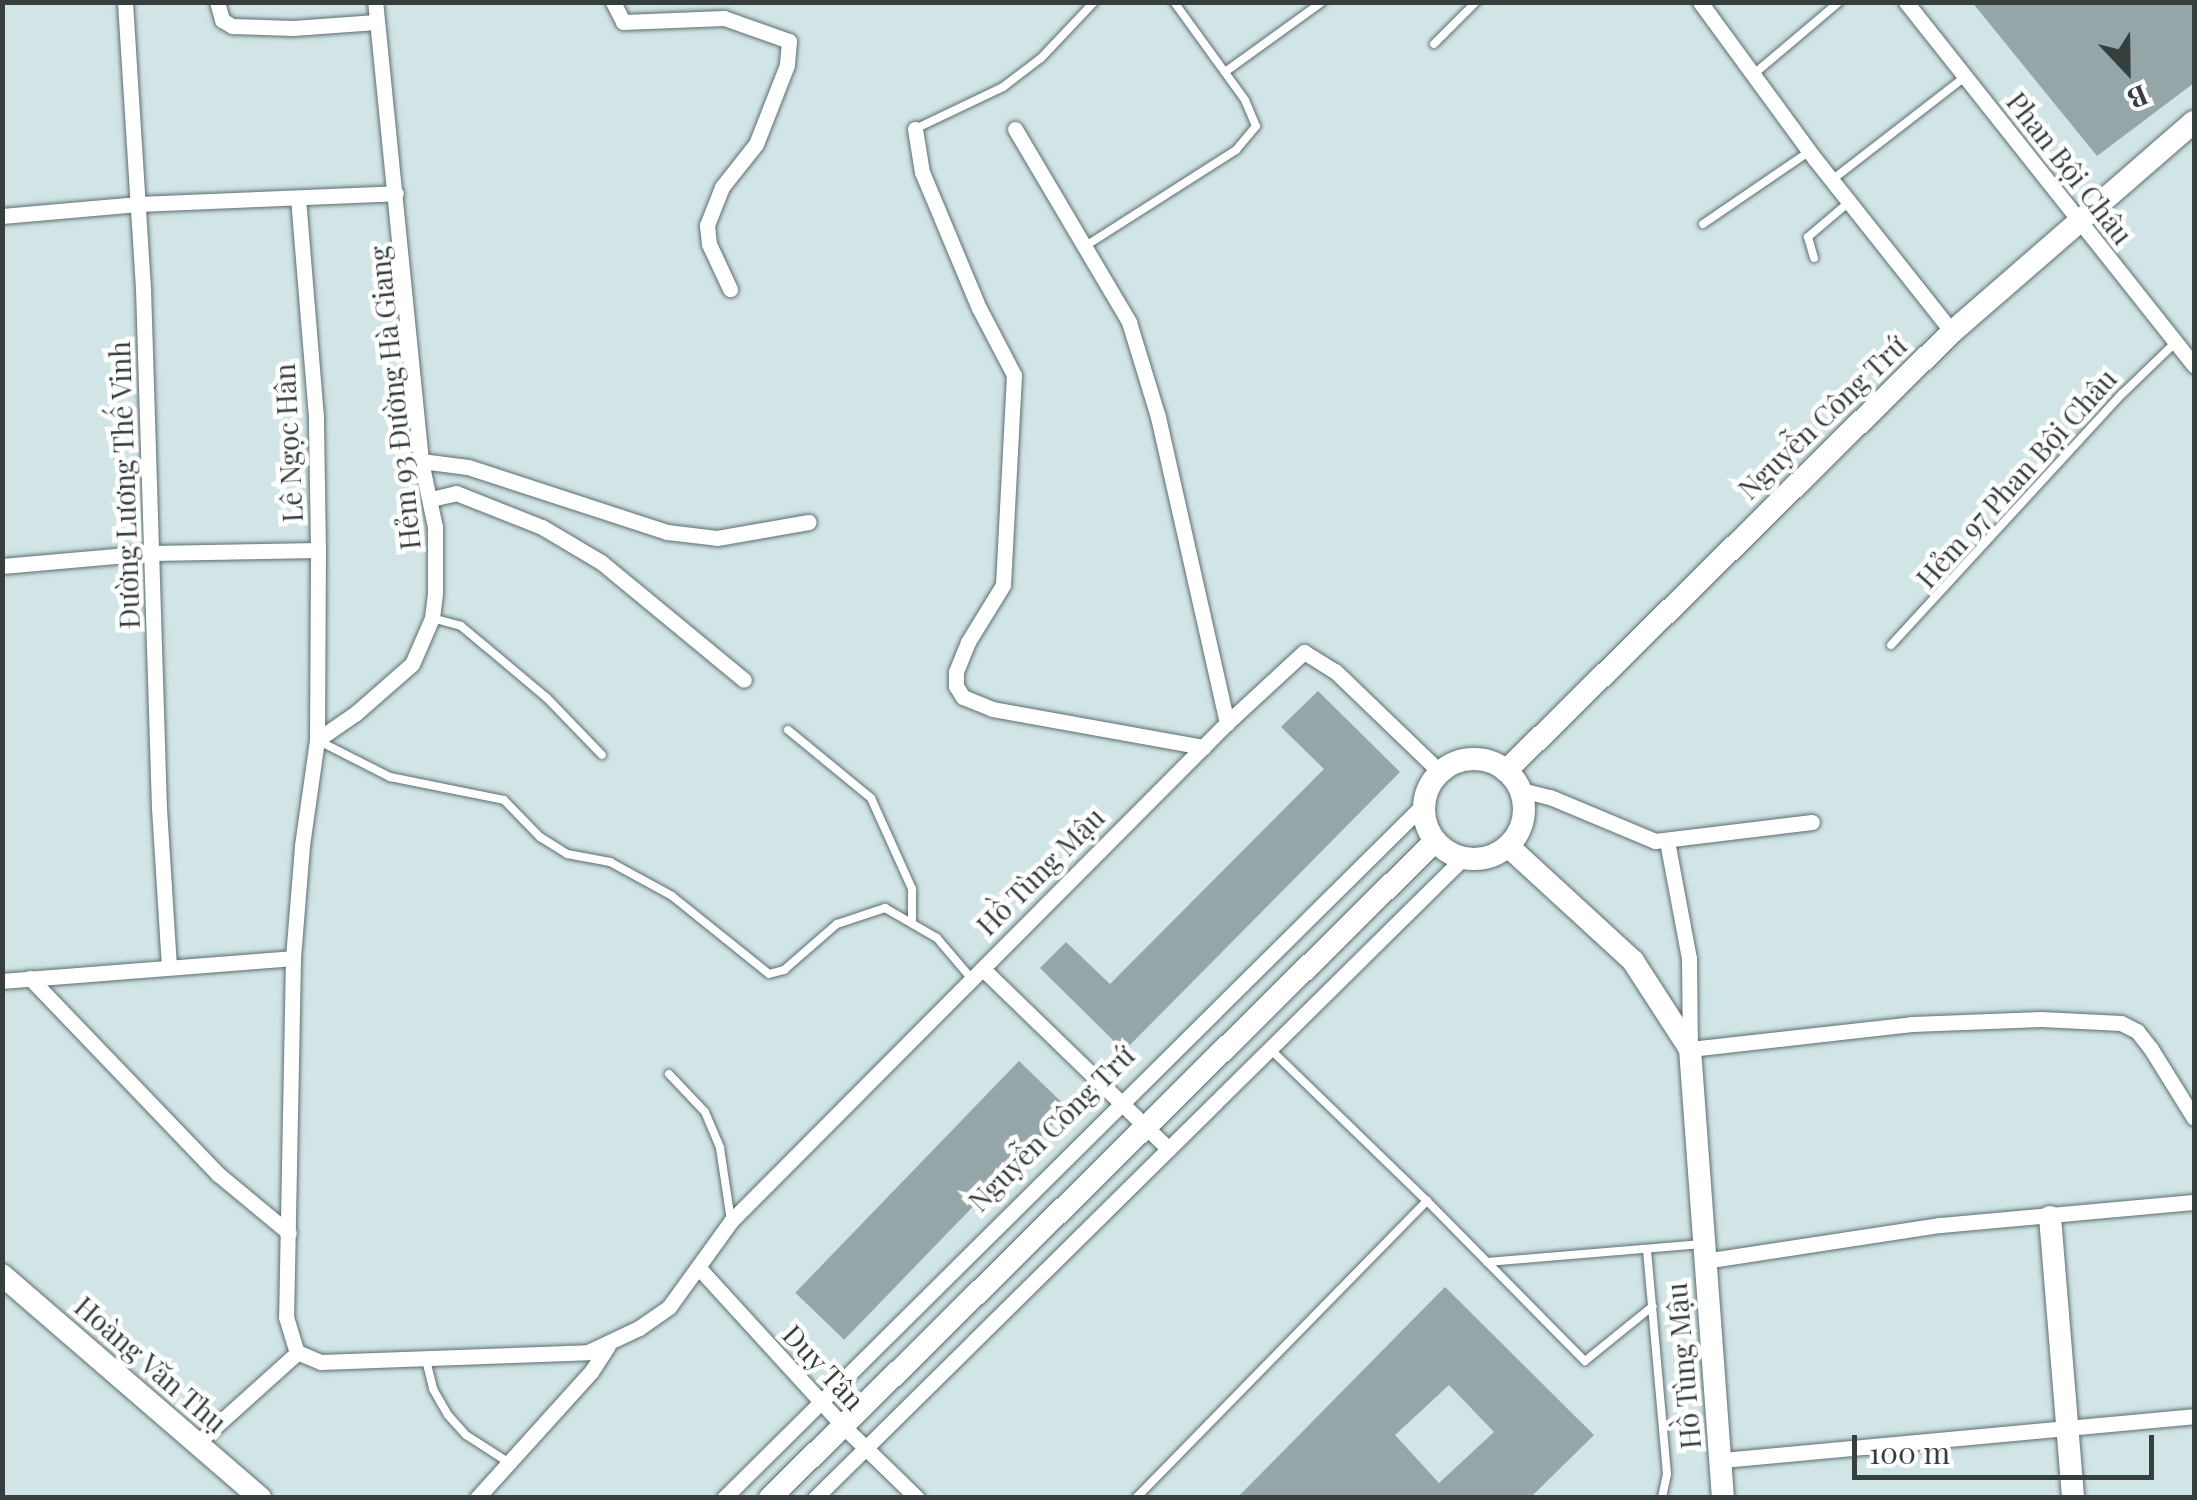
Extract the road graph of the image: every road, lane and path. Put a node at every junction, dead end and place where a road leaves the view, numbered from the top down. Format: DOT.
graph roads {
  1 [pos="125,2"];
  2 [pos="217,2"];
  3 [pos="374,2"];
  4 [pos="613,2"];
  5 [pos="1094,2"];
  6 [pos="1174,2"];
  7 [pos="1322,2"];
  8 [pos="1476,2"];
  9 [pos="1700,2"];
  10 [pos="1840,2"];
  11 [pos="1906,2"];
  12 [pos="376,22"];
  13 [pos="1434,44"];
  14 [pos="1225,72"];
  15 [pos="1755,73"];
  16 [pos="1965,77"];
  17 [pos="2194,122"];
  18 [pos="915,129"];
  19 [pos="1015,130"];
  20 [pos="1810,151"];
  21 [pos="1832,180"];
  22 [pos="396,193"];
  23 [pos="298,198"];
  24 [pos="1850,202"];
  25 [pos="138,204"];
  26 [pos="2,216"];
  27 [pos="2079,221"];
  28 [pos="1703,224"];
  29 [pos="1087,245"];
  30 [pos="1814,258"];
  31 [pos="730,289"];
  32 [pos="1952,332"];
  33 [pos="2176,342"];
  34 [pos="2194,366"];
  35 [pos="422,461"];
  36 [pos="431,499"];
  37 [pos="809,522"];
  38 [pos="318,550"];
  39 [pos="152,552"];
  40 [pos="2,566"];
  41 [pos="432,618"];
  42 [pos="1890,645"];
  43 [pos="744,680"];
  44 [pos="1227,723"];
  45 [pos="788,730"];
  46 [pos="317,740"];
  47 [pos="1204,747"];
  48 [pos="602,756"];
  49 [pos="1440,772"];
  50 [pos="1514,781"];
  51 [pos="1424,804"];
  52 [pos="1812,822"];
  53 [pos="1435,841"];
  54 [pos="1667,841"];
  55 [pos="1508,846"];
  56 [pos="1463,858"];
  57 [pos="912,924"];
  58 [pos="294,958"];
  59 [pos="169,966"];
  60 [pos="979,975"];
  61 [pos="30,978"];
  62 [pos="2,980"];
  63 [pos="1690,1049"];
  64 [pos="1270,1050"];
  65 [pos="670,1074"];
  66 [pos="1119,1103"];
  67 [pos="2194,1118"];
  68 [pos="1144,1126"];
  69 [pos="1170,1150"];
  70 [pos="1427,1201"];
  71 [pos="2194,1202"];
  72 [pos="2050,1217"];
  73 [pos="731,1221"];
  74 [pos="289,1233"];
  75 [pos="1647,1250"];
  76 [pos="1703,1252"];
  77 [pos="1487,1262"];
  78 [pos="698,1268"];
  79 [pos="2,1275"];
  80 [pos="1653,1306"];
  81 [pos="610,1344"];
  82 [pos="298,1352"];
  83 [pos="426,1360"];
  84 [pos="820,1400"];
  85 [pos="2194,1416"];
  86 [pos="842,1424"];
  87 [pos="2068,1431"];
  88 [pos="197,1444"];
  89 [pos="866,1447"];
  90 [pos="1722,1460"];
  91 [pos="508,1462"];
  92 [pos="260,1498"];
  93 [pos="477,1498"];
  94 [pos="724,1498"];
  95 [pos="770,1498"];
  96 [pos="815,1498"];
  97 [pos="917,1498"];
  98 [pos="1136,1498"];
  99 [pos="1662,1498"];
  100 [pos="1723,1498"];
  101 [pos="2073,1498"];
  1 -- 25 [label="street, Đường Lương Thế Vinh"];
  2 -- 12 [label="street"];
  3 -- 12 [label="street, Hẻm 93 Đường Hà Giang"];
  4 -- 31 [label="street"];
  5 -- 18 [label="lane"];
  6 -- 14 [label="lane"];
  7 -- 14 [label="lane"];
  8 -- 13 [label="lane"];
  9 -- 15 [label="street"];
  10 -- 15 [label="lane"];
  11 -- 16 [label="street, Phan Bội Châu"];
  12 -- 22 [label="street, Hẻm 93 Đường Hà Giang"];
  14 -- 29 [label="lane"];
  15 -- 20 [label="street"];
  16 -- 21 [label="lane"];
  16 -- 27 [label="street, Phan Bội Châu"];
  17 -- 27 [label="street, Nguyễn Công Trứ"];
  18 -- 47 [label="street"];
  19 -- 29 [label="street"];
  20 -- 21 [label="street"];
  20 -- 28 [label="lane"];
  21 -- 24 [label="street"];
  22 -- 23 [label="street"];
  22 -- 35 [label="street, Hẻm 93 Đường Hà Giang"];
  23 -- 25 [label="street"];
  23 -- 38 [label="street, Lê Ngọc Hân"];
  24 -- 30 [label="lane"];
  24 -- 32 [label="street"];
  25 -- 26 [label="street"];
  25 -- 39 [label="street, Đường Lương Thế Vinh"];
  27 -- 32 [label="street, Nguyễn Công Trứ"];
  27 -- 33 [label="street, Phan Bội Châu"];
  29 -- 44 [label="street"];
  32 -- 50 [label="street, Nguyễn Công Trứ"];
  33 -- 34 [label="street, Phan Bội Châu"];
  33 -- 42 [label="lane, Hẻm 97 Phan Bội Châu"];
  35 -- 36 [label="street, Hẻm 93 Đường Hà Giang"];
  35 -- 37 [label="street"];
  36 -- 41 [label="street, Hẻm 93 Đường Hà Giang"];
  36 -- 43 [label="street"];
  38 -- 39 [label="street, Lê Ngọc Hân"];
  38 -- 46 [label="street"];
  39 -- 40 [label="street, Lê Ngọc Hân"];
  39 -- 59 [label="street, Đường Lương Thế Vinh"];
  41 -- 46 [label="street, Hẻm 93 Đường Hà Giang"];
  41 -- 48 [label="lane"];
  44 -- 47 [label="street, Hồ Tùng Mậu"];
  44 -- 49 [label="street, Hồ Tùng Mậu"];
  45 -- 57 [label="lane"];
  46 -- 57 [label="lane"];
  46 -- 58 [label="street"];
  47 -- 60 [label="street, Hồ Tùng Mậu"];
  49 -- 50 [label="street"];
  49 -- 51 [label="street"];
  50 -- 54 [label="street"];
  50 -- 55 [label="street"];
  51 -- 53 [label="street"];
  51 -- 66 [label="street, Nguyễn Công Trứ"];
  52 -- 54 [label="street"];
  53 -- 56 [label="street"];
  53 -- 68 [label="street"];
  54 -- 63 [label="street, Hồ Tùng Mậu"];
  55 -- 56 [label="street"];
  55 -- 63 [label="street, Hồ Tùng Mậu"];
  56 -- 64 [label="street"];
  57 -- 60 [label="lane"];
  58 -- 59 [label="street"];
  58 -- 74 [label="street"];
  59 -- 61 [label="street"];
  60 -- 66 [label="street"];
  60 -- 73 [label="street, Hồ Tùng Mậu"];
  61 -- 62 [label="street"];
  61 -- 74 [label="street"];
  63 -- 67 [label="street"];
  63 -- 76 [label="street, Hồ Tùng Mậu"];
  64 -- 69 [label="street"];
  64 -- 70 [label="lane"];
  65 -- 73 [label="lane"];
  66 -- 68 [label="street"];
  66 -- 84 [label="street, Nguyễn Công Trứ"];
  68 -- 69 [label="street"];
  68 -- 86 [label="street"];
  69 -- 89 [label="street"];
  70 -- 77 [label="lane"];
  70 -- 98 [label="lane"];
  71 -- 72 [label="street"];
  72 -- 76 [label="street"];
  72 -- 87 [label="street"];
  73 -- 78 [label="street, Hồ Tùng Mậu"];
  74 -- 82 [label="street"];
  75 -- 76 [label="lane"];
  75 -- 77 [label="lane"];
  75 -- 80 [label="lane"];
  76 -- 90 [label="street, Hồ Tùng Mậu"];
  77 -- 80 [label="lane"];
  78 -- 81 [label="street, Hồ Tùng Mậu"];
  78 -- 84 [label="street, Duy Tân"];
  79 -- 88 [label="street, Hoàng Văn Thụ"];
  80 -- 99 [label="lane"];
  81 -- 83 [label="street"];
  81 -- 91 [label="street"];
  82 -- 83 [label="street"];
  82 -- 88 [label="street"];
  83 -- 91 [label="lane"];
  84 -- 86 [label="street, Duy Tân"];
  84 -- 94 [label="street, Nguyễn Công Trứ"];
  85 -- 87 [label="street"];
  86 -- 89 [label="street, Duy Tân"];
  86 -- 95 [label="street"];
  87 -- 90 [label="street"];
  87 -- 101 [label="street"];
  88 -- 92 [label="street, Hoàng Văn Thụ"];
  89 -- 96 [label="street"];
  89 -- 97 [label="street, Duy Tân"];
  90 -- 100 [label="street, Hồ Tùng Mậu"];
  91 -- 93 [label="street"];
}
